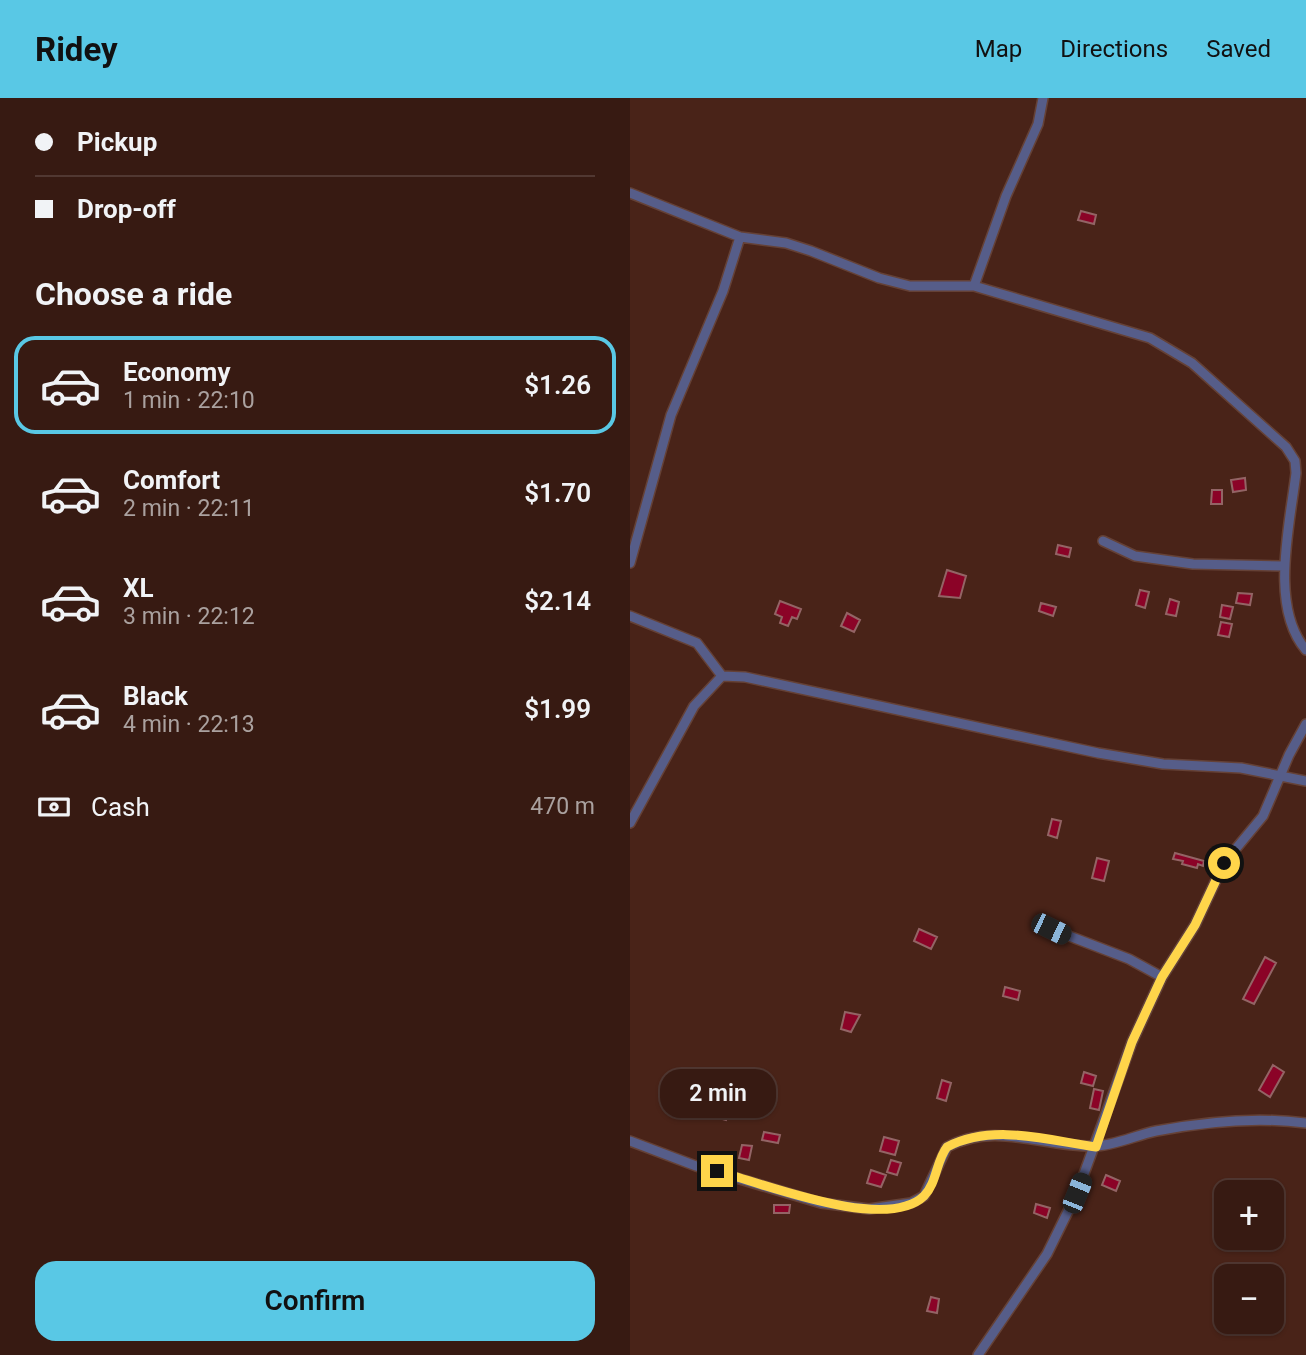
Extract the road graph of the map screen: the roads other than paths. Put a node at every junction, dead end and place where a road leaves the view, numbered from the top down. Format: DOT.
graph roads {
  1 [pos="1043,98"];
  2 [pos="630,193"];
  3 [pos="740,237"];
  4 [pos="974,286"];
  5 [pos="1103,541"];
  6 [pos="630,563"];
  7 [pos="1284,566"];
  8 [pos="630,616"];
  9 [pos="1306,650"];
  10 [pos="722,676"];
  11 [pos="1306,724"];
  12 [pos="1279,777"];
  13 [pos="1306,781"];
  14 [pos="630,822"];
  15 [pos="1051,929"];
  16 [pos="1162,977"];
  17 [pos="1306,1123"];
  18 [pos="630,1141"];
  19 [pos="1096,1147"];
  20 [pos="978,1355"];
  1 -- 4 [label="street"];
  2 -- 3 [label="street"];
  3 -- 4 [label="street"];
  3 -- 6 [label="street"];
  4 -- 7 [label="street"];
  5 -- 7 [label="street"];
  7 -- 9 [label="street"];
  8 -- 10 [label="street"];
  10 -- 12 [label="street"];
  10 -- 14 [label="street"];
  11 -- 12 [label="street"];
  12 -- 13 [label="street"];
  12 -- 16 [label="street"];
  15 -- 16 [label="street"];
  16 -- 19 [label="street"];
  17 -- 19 [label="street"];
  18 -- 19 [label="street"];
  19 -- 20 [label="street"];
}
